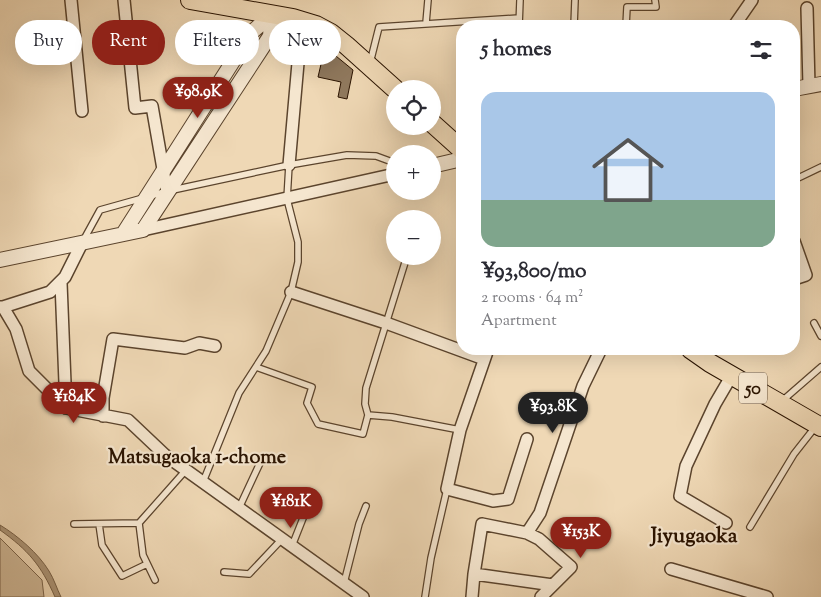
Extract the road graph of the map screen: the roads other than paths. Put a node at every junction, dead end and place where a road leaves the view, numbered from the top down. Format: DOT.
graph roads {
  1 [pos="71,0"];
  2 [pos="124,0"];
  3 [pos="193,0"];
  4 [pos="428,0"];
  5 [pos="520,0"];
  6 [pos="575,0"];
  7 [pos="655,0"];
  8 [pos="752,0"];
  9 [pos="244,5"];
  10 [pos="806,8"];
  11 [pos="272,14"];
  12 [pos="519,18"];
  13 [pos="300,20"];
  14 [pos="482,20"];
  15 [pos="574,20"];
  16 [pos="626,20"];
  17 [pos="738,20"];
  18 [pos="456,21"];
  19 [pos="426,23"];
  20 [pos="341,41"];
  21 [pos="298,65"];
  22 [pos="369,65"];
  23 [pos="386,81"];
  24 [pos="815,85"];
  25 [pos="800,88"];
  26 [pos="82,111"];
  27 [pos="441,131"];
  28 [pos="456,145"];
  29 [pos="386,160"];
  30 [pos="456,160"];
  31 [pos="441,164"];
  32 [pos="289,166"];
  33 [pos="821,167"];
  34 [pos="163,170"];
  35 [pos="386,176"];
  36 [pos="800,177"];
  37 [pos="168,191"];
  38 [pos="145,198"];
  39 [pos="287,199"];
  40 [pos="143,230"];
  41 [pos="122,234"];
  42 [pos="82,243"];
  43 [pos="800,258"];
  44 [pos="0,260"];
  45 [pos="404,265"];
  46 [pos="800,277"];
  47 [pos="61,283"];
  48 [pos="291,292"];
  49 [pos="2,307"];
  50 [pos="386,323"];
  51 [pos="814,323"];
  52 [pos="821,336"];
  53 [pos="456,345"];
  54 [pos="215,346"];
  55 [pos="486,355"];
  56 [pos="598,355"];
  57 [pos="700,355"];
  58 [pos="256,366"];
  59 [pos="821,367"];
  60 [pos="732,375"];
  61 [pos="780,402"];
  62 [pos="66,408"];
  63 [pos="368,415"];
  64 [pos="103,416"];
  65 [pos="819,426"];
  66 [pos="460,430"];
  67 [pos="527,439"];
  68 [pos="260,463"];
  69 [pos="186,470"];
  70 [pos="202,482"];
  71 [pos="447,489"];
  72 [pos="313,493"];
  73 [pos="366,506"];
  74 [pos="239,508"];
  75 [pos="139,523"];
  76 [pos="726,523"];
  77 [pos="74,524"];
  78 [pos="99,524"];
  79 [pos="750,527"];
  80 [pos="527,533"];
  81 [pos="287,542"];
  82 [pos="147,564"];
  83 [pos="671,569"];
  84 [pos="224,572"];
  85 [pos="474,574"];
  86 [pos="155,580"];
  87 [pos="344,583"];
  88 [pos="553,585"];
  89 [pos="363,597"];
  90 [pos="425,597"];
  91 [pos="472,597"];
  92 [pos="541,597"];
  93 [pos="767,597"];
  1 -- 26 [label="street"];
  2 -- 34 [label="street"];
  3 -- 9 [label="highway"];
  4 -- 19 [label="lane"];
  5 -- 12 [label="lane"];
  6 -- 15 [label="lane"];
  7 -- 16 [label="lane"];
  8 -- 17 [label="street"];
  9 -- 11 [label="highway"];
  10 -- 24 [label="street"];
  11 -- 13 [label="highway"];
  11 -- 34 [label="street"];
  11 -- 37 [label="street"];
  12 -- 14 [label="lane"];
  18 -- 19 [label="lane"];
  19 -- 22 [label="lane"];
  20 -- 22 [label="highway"];
  21 -- 32 [label="street"];
  22 -- 23 [label="highway"];
  24 -- 25 [label="street"];
  27 -- 28 [label="highway"];
  29 -- 32 [label="lane"];
  30 -- 31 [label="street"];
  32 -- 37 [label="lane"];
  32 -- 39 [label="lane"];
  33 -- 36 [label="lane"];
  34 -- 37 [label="street"];
  34 -- 38 [label="street"];
  35 -- 39 [label="street"];
  37 -- 38 [label="lane"];
  37 -- 40 [label="street"];
  38 -- 41 [label="street"];
  38 -- 42 [label="lane"];
  39 -- 40 [label="street"];
  39 -- 48 [label="lane"];
  40 -- 41 [label="street"];
  41 -- 42 [label="street"];
  42 -- 44 [label="street"];
  42 -- 47 [label="street"];
  43 -- 46 [label="street"];
  45 -- 50 [label="lane"];
  47 -- 49 [label="street"];
  47 -- 62 [label="street"];
  48 -- 50 [label="street"];
  48 -- 58 [label="lane"];
  49 -- 62 [label="street"];
  50 -- 53 [label="street"];
  50 -- 63 [label="lane"];
  51 -- 52 [label="lane"];
  54 -- 64 [label="street"];
  55 -- 66 [label="street"];
  56 -- 80 [label="street"];
  57 -- 60 [label="highway, 50"];
  58 -- 63 [label="lane"];
  58 -- 70 [label="lane"];
  59 -- 61 [label="lane"];
  60 -- 61 [label="highway, 50"];
  60 -- 76 [label="street"];
  61 -- 65 [label="highway, 50"];
  62 -- 64 [label="street"];
  63 -- 66 [label="lane"];
  64 -- 69 [label="street"];
  65 -- 79 [label="lane"];
  66 -- 71 [label="street"];
  67 -- 71 [label="street"];
  68 -- 74 [label="lane"];
  69 -- 70 [label="street"];
  69 -- 75 [label="lane"];
  70 -- 74 [label="street"];
  71 -- 90 [label="lane"];
  72 -- 81 [label="lane"];
  73 -- 87 [label="lane"];
  74 -- 81 [label="street"];
  75 -- 78 [label="lane"];
  75 -- 82 [label="lane"];
  77 -- 78 [label="lane"];
  78 -- 82 [label="lane"];
  80 -- 85 [label="street"];
  80 -- 88 [label="street"];
  81 -- 84 [label="lane"];
  81 -- 87 [label="street"];
  82 -- 86 [label="lane"];
  83 -- 93 [label="street"];
  85 -- 88 [label="street"];
  85 -- 91 [label="street"];
  87 -- 89 [label="street"];
  88 -- 92 [label="street"];
}
